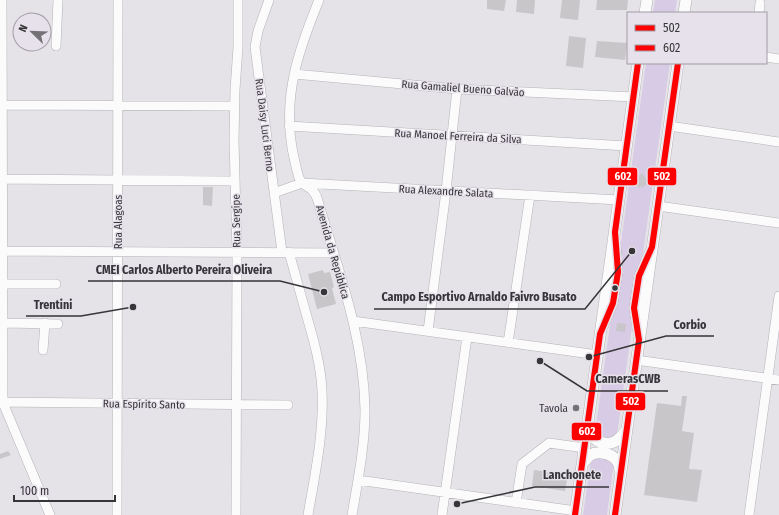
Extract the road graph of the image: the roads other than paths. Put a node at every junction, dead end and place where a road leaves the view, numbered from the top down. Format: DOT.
graph roads {
  1 [pos="1,0"];
  2 [pos="58,0"];
  3 [pos="118,0"];
  4 [pos="238,0"];
  5 [pos="269,0"];
  6 [pos="319,0"];
  7 [pos="647,0"];
  8 [pos="686,0"];
  9 [pos="760,3"];
  10 [pos="645,12"];
  11 [pos="684,12"];
  12 [pos="759,12"];
  13 [pos="56,46"];
  14 [pos="238,47"];
  15 [pos="255,47"];
  16 [pos="767,57"];
  17 [pos="779,59"];
  18 [pos="638,64"];
  19 [pos="677,64"];
  20 [pos="294,74"];
  21 [pos="457,89"];
  22 [pos="634,97"];
  23 [pos="1,105"];
  24 [pos="118,105"];
  25 [pos="234,106"];
  26 [pos="289,126"];
  27 [pos="669,126"];
  28 [pos="452,136"];
  29 [pos="779,142"];
  30 [pos="627,146"];
  31 [pos="1,179"];
  32 [pos="118,180"];
  33 [pos="235,181"];
  34 [pos="302,183"];
  35 [pos="446,191"];
  36 [pos="274,193"];
  37 [pos="530,195"];
  38 [pos="619,200"];
  39 [pos="658,206"];
  40 [pos="779,222"];
  41 [pos="1,251"];
  42 [pos="118,252"];
  43 [pos="237,252"];
  44 [pos="285,252"];
  45 [pos="334,253"];
  46 [pos="2,284"];
  47 [pos="56,284"];
  48 [pos="779,296"];
  49 [pos="353,321"];
  50 [pos="3,323"];
  51 [pos="44,323"];
  52 [pos="58,324"];
  53 [pos="428,331"];
  54 [pos="467,337"];
  55 [pos="508,343"];
  56 [pos="43,350"];
  57 [pos="598,355"];
  58 [pos="636,360"];
  59 [pos="768,379"];
  60 [pos="779,380"];
  61 [pos="1,400"];
  62 [pos="117,404"];
  63 [pos="236,405"];
  64 [pos="288,405"];
  65 [pos="587,430"];
  66 [pos="626,431"];
  67 [pos="584,448"];
  68 [pos="582,463"];
  69 [pos="621,471"];
  70 [pos="358,480"];
  71 [pos="445,493"];
  72 [pos="516,503"];
  73 [pos="575,513"];
  74 [pos="50,515"];
  75 [pos="117,515"];
  76 [pos="236,515"];
  77 [pos="308,515"];
  78 [pos="352,515"];
  79 [pos="442,515"];
  80 [pos="615,515"];
  81 [pos="749,515"];
  1 -- 23 [label="street"];
  2 -- 13 [label="street"];
  3 -- 24 [label="street, Rua Alagoas"];
  4 -- 14 [label="street, Rua Sergipe"];
  5 -- 15 [label="street, Rua Daisy Luci Berno"];
  6 -- 20 [label="street, Avenida da República"];
  7 -- 10 [label="main road"];
  8 -- 11 [label="main road"];
  9 -- 12 [label="street"];
  14 -- 15 [label="street"];
  14 -- 25 [label="street, Rua Sergipe"];
  15 -- 36 [label="street, Rua Daisy Luci Berno"];
  16 -- 17 [label="street"];
  18 -- 22 [label="main road"];
  19 -- 27 [label="main road"];
  20 -- 21 [label="street, Rua Gamaliel Bueno Galvão"];
  20 -- 26 [label="street, Avenida da República"];
  21 -- 22 [label="street, Rua Gamaliel Bueno Galvão"];
  21 -- 28 [label="street"];
  22 -- 30 [label="main road"];
  23 -- 24 [label="street"];
  23 -- 31 [label="street"];
  24 -- 25 [label="street"];
  24 -- 32 [label="street, Rua Alagoas"];
  25 -- 33 [label="street, Rua Sergipe"];
  26 -- 28 [label="street, Rua Manoel Ferreira da Silva"];
  26 -- 34 [label="street, Avenida da República"];
  27 -- 29 [label="street"];
  27 -- 39 [label="main road"];
  28 -- 30 [label="street, Rua Manoel Ferreira da Silva"];
  28 -- 35 [label="street"];
  30 -- 38 [label="main road"];
  31 -- 32 [label="street"];
  31 -- 41 [label="street"];
  32 -- 33 [label="street"];
  32 -- 42 [label="street, Rua Alagoas"];
  33 -- 43 [label="street, Rua Sergipe"];
  34 -- 35 [label="street, Rua Alexandre Salata"];
  34 -- 36 [label="street, Rua Alexandre Salata"];
  34 -- 45 [label="street, Avenida da República"];
  35 -- 37 [label="street, Rua Alexandre Salata"];
  35 -- 53 [label="street"];
  36 -- 44 [label="street, Rua Daisy Luci Berno"];
  37 -- 38 [label="street, Rua Alexandre Salata"];
  37 -- 55 [label="street"];
  38 -- 57 [label="main road"];
  39 -- 40 [label="street"];
  39 -- 58 [label="main road"];
  41 -- 42 [label="street"];
  41 -- 46 [label="street"];
  42 -- 43 [label="street"];
  42 -- 62 [label="street, Rua Alagoas"];
  43 -- 44 [label="street"];
  43 -- 63 [label="street, Rua Sergipe"];
  44 -- 45 [label="street"];
  44 -- 77 [label="street, Rua Daisy Luci Berno"];
  45 -- 49 [label="street, Avenida da República"];
  46 -- 47 [label="street"];
  46 -- 50 [label="street"];
  48 -- 59 [label="street"];
  49 -- 53 [label="street"];
  49 -- 70 [label="street, Avenida da República"];
  50 -- 51 [label="street"];
  50 -- 61 [label="street"];
  51 -- 52 [label="street"];
  51 -- 56 [label="street"];
  53 -- 54 [label="street"];
  54 -- 55 [label="street"];
  54 -- 71 [label="street"];
  55 -- 57 [label="street"];
  57 -- 65 [label="main road"];
  58 -- 59 [label="street"];
  58 -- 66 [label="main road"];
  59 -- 60 [label="street"];
  59 -- 81 [label="street"];
  61 -- 62 [label="street, Rua Espírito Santo"];
  61 -- 74 [label="street"];
  62 -- 63 [label="street, Rua Espírito Santo"];
  62 -- 75 [label="street, Rua Alagoas"];
  63 -- 64 [label="street, Rua Espírito Santo"];
  63 -- 76 [label="street, Rua Sergipe"];
  65 -- 66 [label="main road"];
  65 -- 67 [label="main road"];
  66 -- 69 [label="main road"];
  67 -- 68 [label="main road"];
  67 -- 72 [label="street"];
  68 -- 69 [label="main road"];
  68 -- 73 [label="main road"];
  69 -- 80 [label="main road"];
  70 -- 71 [label="street"];
  70 -- 78 [label="street, Avenida da República"];
  71 -- 72 [label="street"];
  71 -- 79 [label="street"];
  72 -- 73 [label="street"];
}
